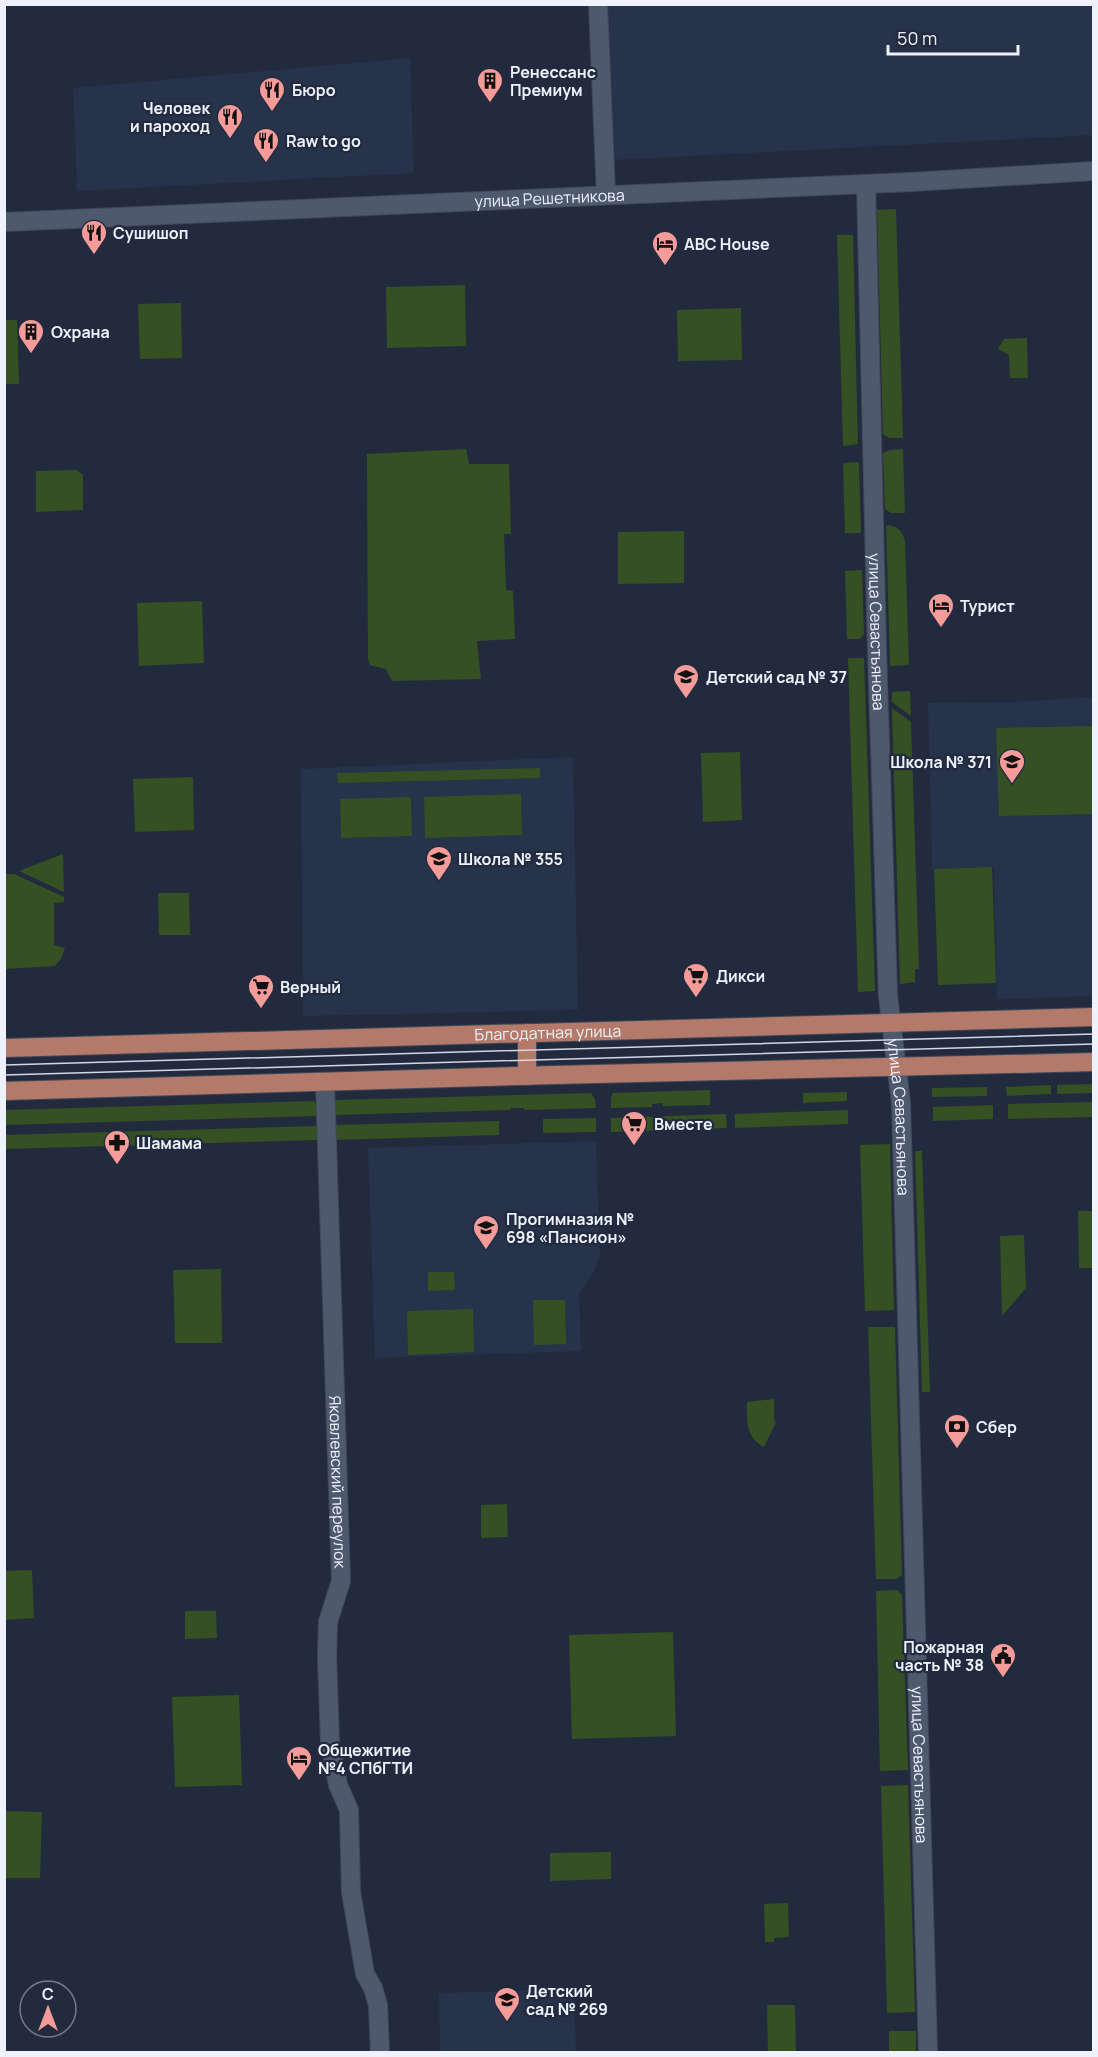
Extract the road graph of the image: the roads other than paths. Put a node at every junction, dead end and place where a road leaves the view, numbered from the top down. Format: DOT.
graph roads {
  1 [pos="598,4"];
  2 [pos="1094,171"];
  3 [pos="866,184"];
  4 [pos="606,195"];
  5 [pos="4,222"];
  6 [pos="1094,1017"];
  7 [pos="892,1023"];
  8 [pos="526,1032"];
  9 [pos="4,1048"];
  10 [pos="1094,1062"];
  11 [pos="898,1068"];
  12 [pos="527,1076"];
  13 [pos="325,1082"];
  14 [pos="4,1091"];
  15 [pos="380,2052"];
  16 [pos="928,2052"];
  1 -- 4 [label="street"];
  2 -- 3 [label="street, улица Решетникова"];
  3 -- 4 [label="street, улица Решетникова"];
  3 -- 7 [label="street, улица Севастьянова"];
  4 -- 5 [label="street, улица Решетникова"];
  6 -- 7 [label="main road, Благодатная улица"];
  7 -- 8 [label="main road, Благодатная улица"];
  7 -- 11 [label="street, улица Севастьянова"];
  8 -- 9 [label="main road, Благодатная улица"];
  8 -- 12 [label="main road"];
  10 -- 11 [label="main road"];
  11 -- 12 [label="main road"];
  11 -- 16 [label="street, улица Севастьянова"];
  12 -- 13 [label="main road"];
  13 -- 14 [label="main road"];
  13 -- 15 [label="street, Яковлевский переулок"];
}
